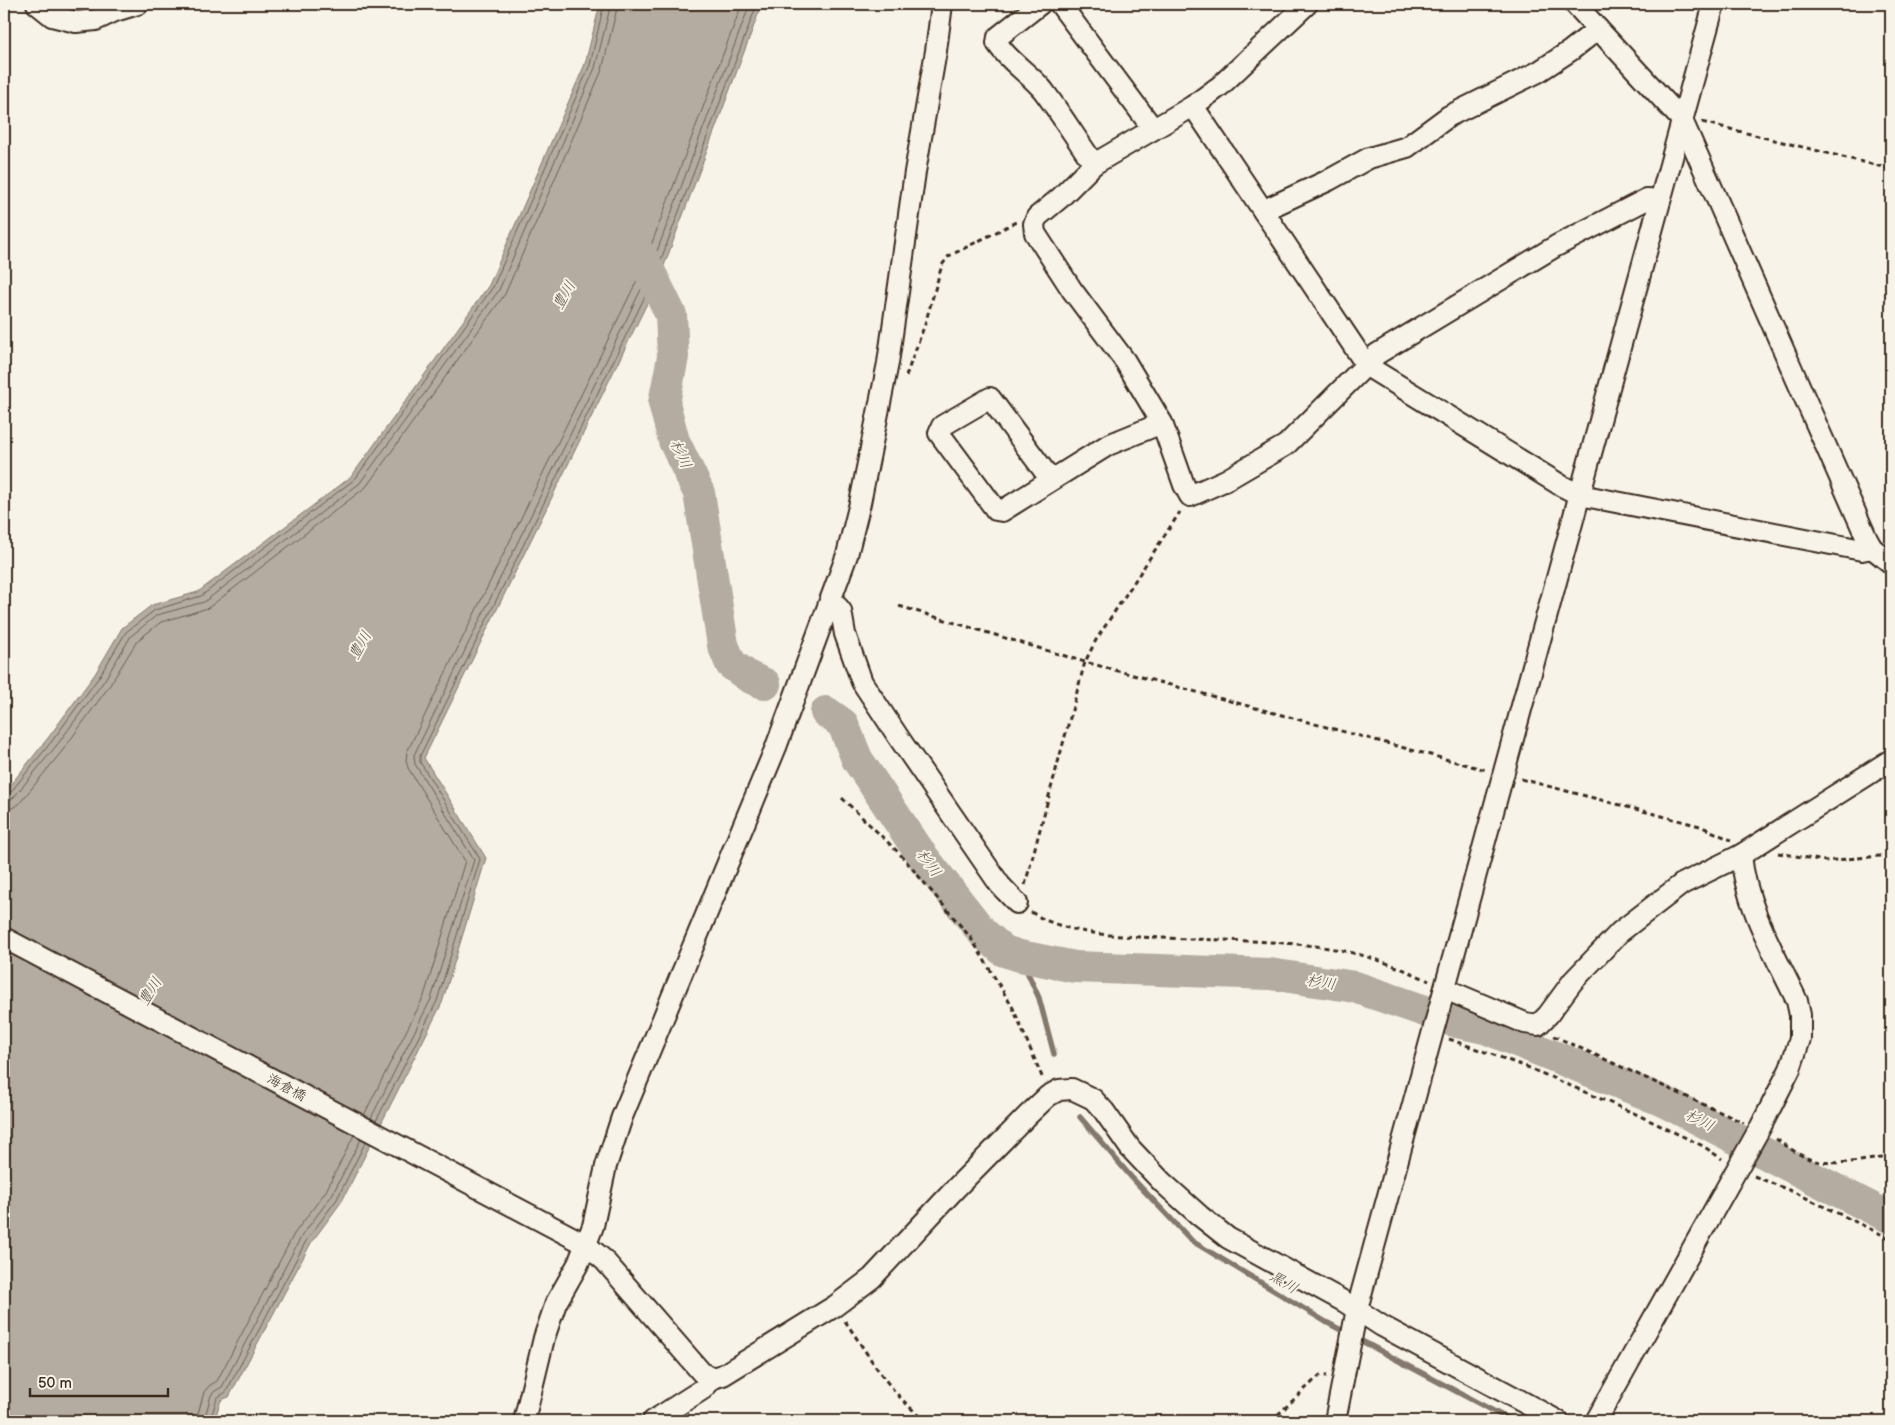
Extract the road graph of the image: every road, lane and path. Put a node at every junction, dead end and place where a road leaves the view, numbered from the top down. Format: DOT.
graph roads {
  1 [pos="37,4"];
  2 [pos="138,4"];
  3 [pos="942,4"];
  4 [pos="1040,4"];
  5 [pos="1060,4"];
  6 [pos="1307,4"];
  7 [pos="1575,4"];
  8 [pos="1714,4"];
  9 [pos="1598,29"];
  10 [pos="1192,106"];
  11 [pos="1682,120"];
  12 [pos="1152,130"];
  13 [pos="1094,164"];
  14 [pos="1891,169"];
  15 [pos="1660,200"];
  16 [pos="1264,212"];
  17 [pos="1034,224"];
  18 [pos="1367,366"];
  19 [pos="904,384"];
  20 [pos="1162,423"];
  21 [pos="1051,480"];
  22 [pos="1580,495"];
  23 [pos="1190,496"];
  24 [pos="1872,548"];
  25 [pos="1891,563"];
  26 [pos="831,599"];
  27 [pos="899,606"];
  28 [pos="1085,662"];
  29 [pos="1891,760"];
  30 [pos="1503,774"];
  31 [pos="842,798"];
  32 [pos="1761,842"];
  33 [pos="1741,855"];
  34 [pos="1891,855"];
  35 [pos="1017,903"];
  36 [pos="4,938"];
  37 [pos="1443,994"];
  38 [pos="1538,1024"];
  39 [pos="1433,1037"];
  40 [pos="1048,1096"];
  41 [pos="1757,1132"];
  42 [pos="1891,1157"];
  43 [pos="1738,1166"];
  44 [pos="1891,1239"];
  45 [pos="578,1240"];
  46 [pos="835,1306"];
  47 [pos="1356,1316"];
  48 [pos="713,1378"];
  49 [pos="1342,1379"];
  50 [pos="524,1421"];
  51 [pos="653,1421"];
  52 [pos="927,1421"];
  53 [pos="1271,1421"];
  54 [pos="1335,1421"];
  55 [pos="1558,1421"];
  56 [pos="1596,1421"];
  1 -- 2 [label="street"];
  3 -- 26 [label="street"];
  4 -- 13 [label="street"];
  5 -- 12 [label="street"];
  6 -- 10 [label="street"];
  7 -- 9 [label="street"];
  8 -- 11 [label="street"];
  9 -- 11 [label="street"];
  9 -- 16 [label="street"];
  10 -- 12 [label="street"];
  10 -- 16 [label="street"];
  11 -- 14 [label="path"];
  11 -- 15 [label="street"];
  11 -- 24 [label="street"];
  12 -- 13 [label="street"];
  13 -- 17 [label="street"];
  15 -- 18 [label="street"];
  15 -- 22 [label="street"];
  16 -- 18 [label="street"];
  17 -- 19 [label="path"];
  17 -- 20 [label="street"];
  18 -- 22 [label="street"];
  18 -- 23 [label="street"];
  20 -- 21 [label="street"];
  20 -- 23 [label="street"];
  21 -- 21 [label="street"];
  22 -- 24 [label="street"];
  22 -- 30 [label="street"];
  23 -- 28 [label="path"];
  24 -- 25 [label="street"];
  26 -- 35 [label="street"];
  26 -- 45 [label="street"];
  27 -- 28 [label="path"];
  28 -- 30 [label="path"];
  28 -- 35 [label="path"];
  29 -- 32 [label="street"];
  30 -- 33 [label="path"];
  30 -- 37 [label="street"];
  31 -- 40 [label="path"];
  32 -- 33 [label="street"];
  32 -- 34 [label="path"];
  33 -- 38 [label="street"];
  33 -- 41 [label="street"];
  35 -- 37 [label="path"];
  36 -- 45 [label="street, 海倉橋"];
  37 -- 38 [label="street"];
  37 -- 39 [label="street"];
  38 -- 41 [label="path"];
  39 -- 43 [label="path"];
  39 -- 47 [label="street"];
  40 -- 46 [label="street"];
  40 -- 47 [label="street"];
  41 -- 42 [label="path"];
  41 -- 43 [label="street"];
  43 -- 44 [label="path"];
  43 -- 56 [label="street"];
  45 -- 48 [label="street, 海倉橋"];
  45 -- 50 [label="street"];
  46 -- 48 [label="street"];
  46 -- 52 [label="path"];
  47 -- 49 [label="street"];
  47 -- 55 [label="street"];
  48 -- 51 [label="street"];
  49 -- 53 [label="path"];
  49 -- 54 [label="street"];
}
